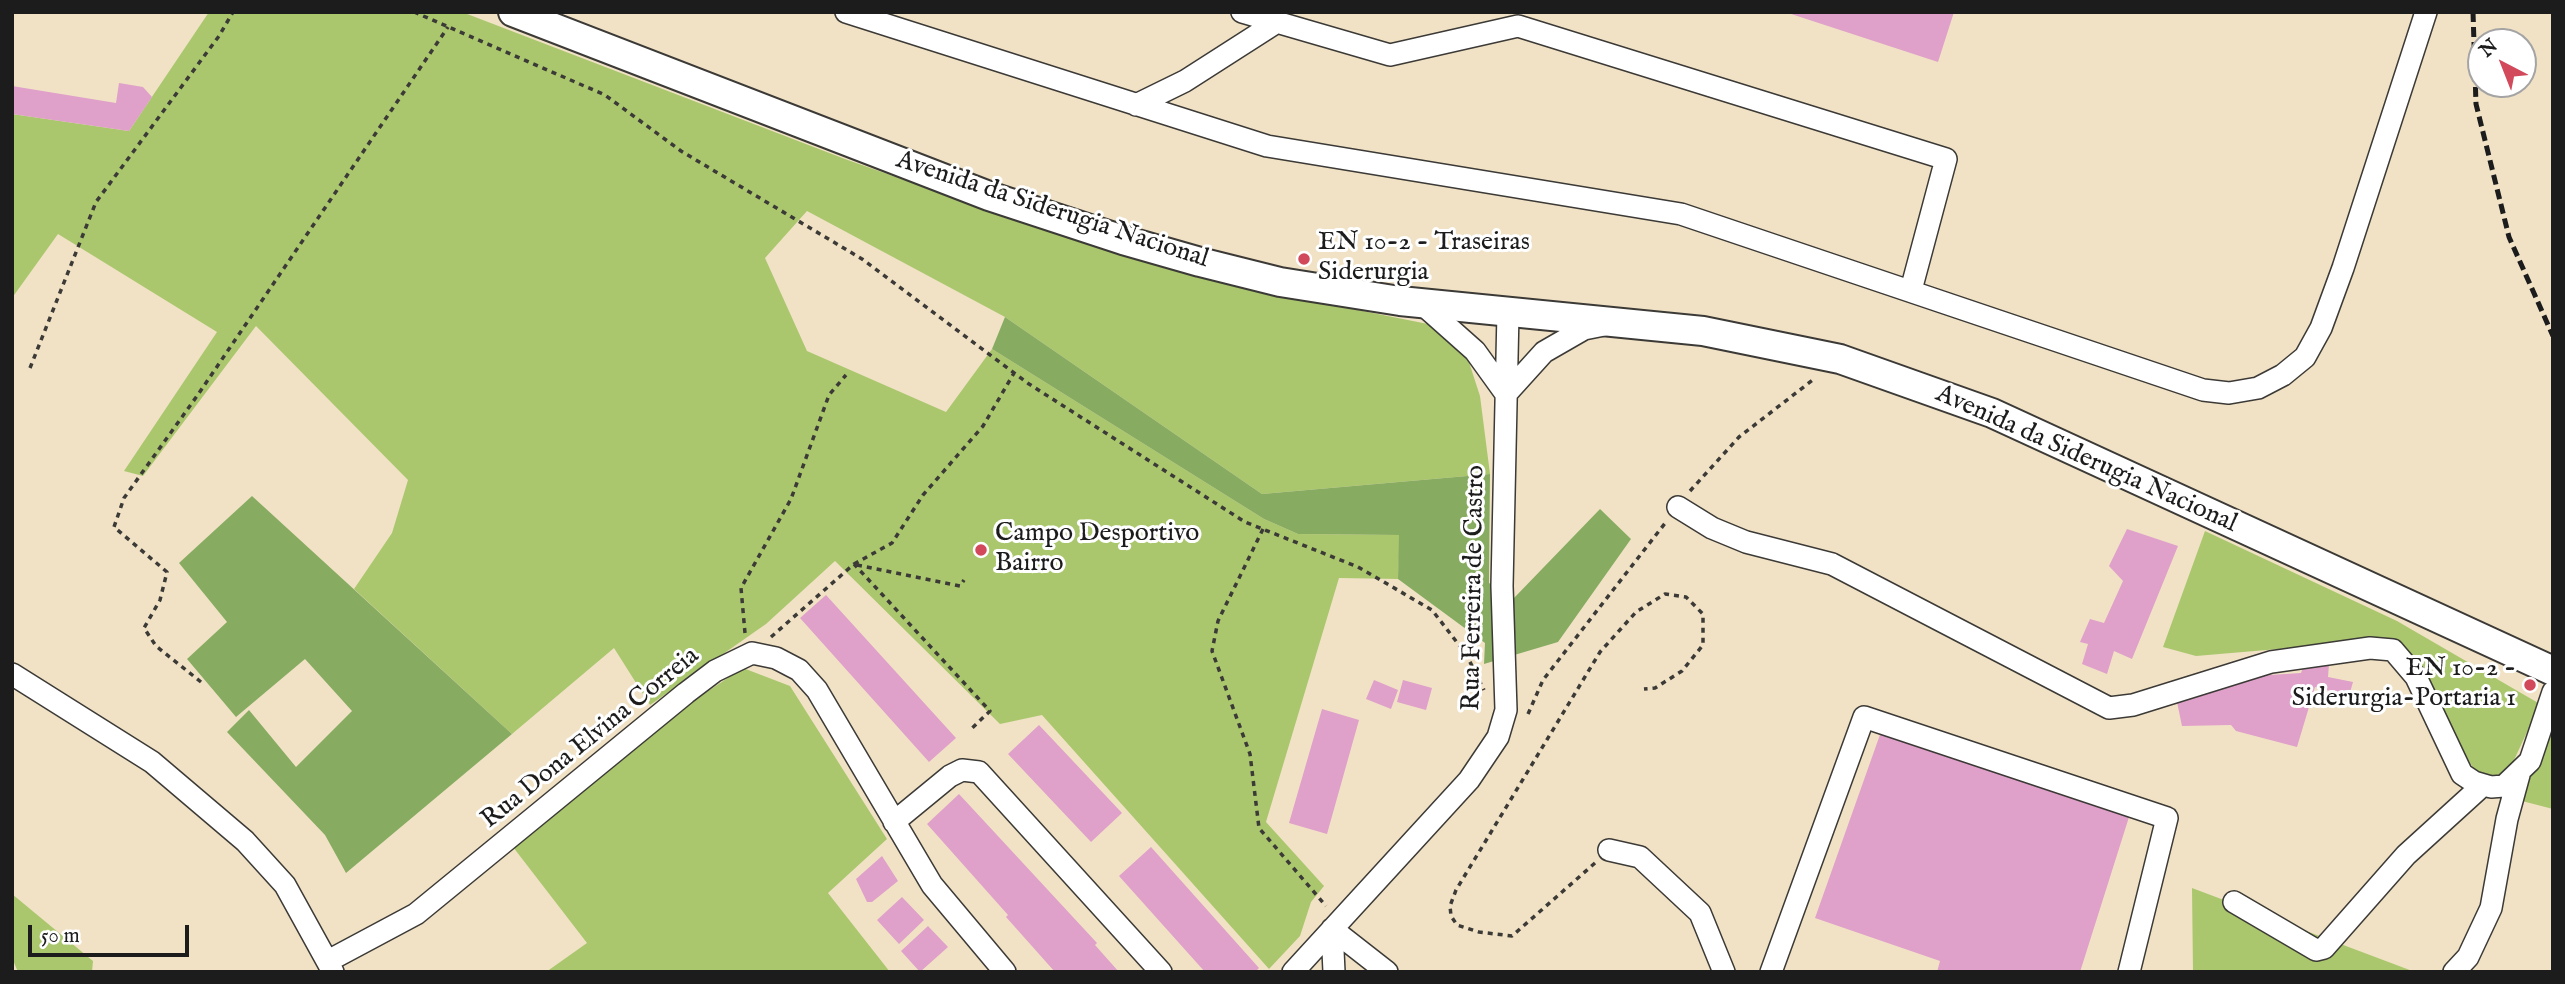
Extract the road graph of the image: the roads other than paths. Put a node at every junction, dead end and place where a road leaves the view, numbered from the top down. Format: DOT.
graph roads {
  1 [pos="513,12"];
  2 [pos="846,12"];
  3 [pos="1242,12"];
  4 [pos="2426,12"];
  5 [pos="1275,24"];
  6 [pos="1136,105"];
  7 [pos="1911,290"];
  8 [pos="1421,303"];
  9 [pos="1508,312"];
  10 [pos="1615,323"];
  11 [pos="1506,394"];
  12 [pos="1678,506"];
  13 [pos="2553,671"];
  14 [pos="12,674"];
  15 [pos="2553,692"];
  16 [pos="2519,775"];
  17 [pos="2483,785"];
  18 [pos="894,822"];
  19 [pos="1609,850"];
  20 [pos="2234,902"];
  21 [pos="1332,929"];
  22 [pos="331,966"];
  23 [pos="2465,967"];
  24 [pos="1005,972"];
  25 [pos="1161,972"];
  26 [pos="1293,972"];
  27 [pos="1334,972"];
  28 [pos="1387,972"];
  29 [pos="1724,972"];
  30 [pos="1771,972"];
  31 [pos="2129,972"];
  1 -- 8 [label="main road, Avenida da Siderugia Nacional"];
  2 -- 6 [label="street"];
  3 -- 5 [label="street"];
  4 -- 7 [label="street"];
  5 -- 6 [label="street"];
  5 -- 7 [label="street"];
  6 -- 7 [label="street"];
  8 -- 9 [label="main road, Avenida da Siderugia Nacional"];
  8 -- 11 [label="street"];
  9 -- 10 [label="main road, Avenida da Siderugia Nacional"];
  9 -- 11 [label="street, Rua Ferreira de Castro"];
  10 -- 11 [label="street"];
  10 -- 13 [label="main road, Avenida da Siderugia Nacional"];
  11 -- 21 [label="street, Rua Ferreira de Castro"];
  12 -- 17 [label="street"];
  14 -- 22 [label="street"];
  15 -- 16 [label="street"];
  16 -- 17 [label="street"];
  16 -- 23 [label="street"];
  17 -- 20 [label="street"];
  18 -- 22 [label="street, Rua Dona Elvina Correia"];
  18 -- 24 [label="street"];
  18 -- 25 [label="street"];
  19 -- 29 [label="street"];
  21 -- 26 [label="street, Rua Ferreira de Castro"];
  21 -- 27 [label="street"];
  21 -- 28 [label="street"];
  30 -- 31 [label="street"];
}
